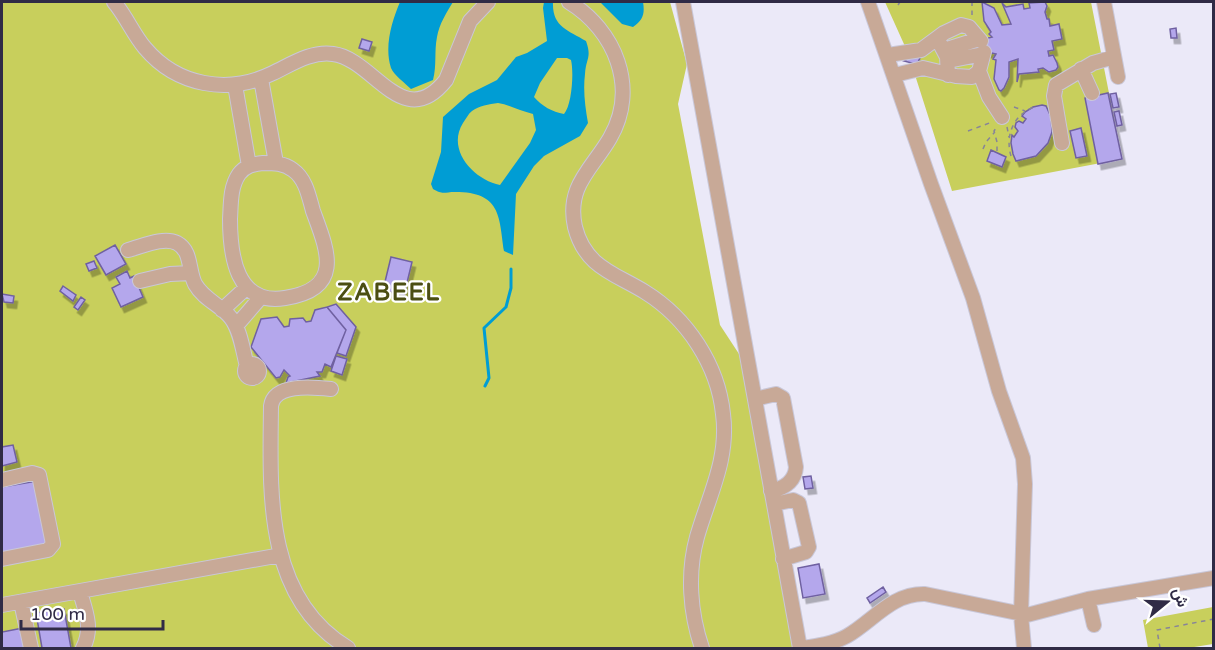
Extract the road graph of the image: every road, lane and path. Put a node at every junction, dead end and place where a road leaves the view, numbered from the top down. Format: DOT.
graph roads {
  1 [pos="114,2"];
  2 [pos="488,2"];
  3 [pos="569,2"];
  4 [pos="683,2"];
  5 [pos="868,2"];
  6 [pos="900,2"];
  7 [pos="1104,2"];
  8 [pos="898,5"];
  9 [pos="982,47"];
  10 [pos="888,55"];
  11 [pos="944,56"];
  12 [pos="1114,57"];
  13 [pos="1081,69"];
  14 [pos="979,71"];
  15 [pos="895,75"];
  16 [pos="1118,77"];
  17 [pos="261,79"];
  18 [pos="234,86"];
  19 [pos="1092,93"];
  20 [pos="1034,106"];
  21 [pos="1014,107"];
  22 [pos="1025,111"];
  23 [pos="1002,118"];
  24 [pos="968,131"];
  25 [pos="994,133"];
  26 [pos="1062,143"];
  27 [pos="983,149"];
  28 [pos="997,151"];
  29 [pos="1011,156"];
  30 [pos="276,164"];
  31 [pos="249,166"];
  32 [pos="128,250"];
  33 [pos="191,273"];
  34 [pos="140,281"];
  35 [pos="247,287"];
  36 [pos="261,297"];
  37 [pos="222,310"];
  38 [pos="236,326"];
  39 [pos="331,389"];
  40 [pos="274,397"];
  41 [pos="755,399"];
  42 [pos="768,475"];
  43 [pos="790,479"];
  44 [pos="2,480"];
  45 [pos="772,497"];
  46 [pos="281,555"];
  47 [pos="783,559"];
  48 [pos="2,560"];
  49 [pos="1214,578"];
  50 [pos="80,592"];
  51 [pos="1088,599"];
  52 [pos="21,602"];
  53 [pos="2,605"];
  54 [pos="1021,615"];
  55 [pos="1214,620"];
  56 [pos="1094,625"];
  57 [pos="31,648"];
  58 [pos="83,648"];
  59 [pos="348,648"];
  60 [pos="702,648"];
  61 [pos="800,648"];
  62 [pos="1024,648"];
  63 [pos="1160,648"];
  1 -- 18 [label="street"];
  2 -- 17 [label="street"];
  3 -- 60 [label="street"];
  4 -- 41 [label="street"];
  5 -- 10 [label="street"];
  6 -- 8 [label="path"];
  7 -- 12 [label="street"];
  9 -- 11 [label="street"];
  9 -- 11 [label="street"];
  9 -- 14 [label="street"];
  10 -- 11 [label="street"];
  10 -- 15 [label="street"];
  11 -- 14 [label="street"];
  11 -- 15 [label="street"];
  12 -- 13 [label="street"];
  12 -- 16 [label="street"];
  13 -- 19 [label="street"];
  13 -- 26 [label="street"];
  14 -- 23 [label="street"];
  15 -- 54 [label="street"];
  17 -- 18 [label="street"];
  17 -- 30 [label="street"];
  18 -- 31 [label="street"];
  20 -- 22 [label="path"];
  21 -- 22 [label="path"];
  22 -- 29 [label="path"];
  23 -- 24 [label="path"];
  23 -- 25 [label="path"];
  25 -- 27 [label="path"];
  25 -- 28 [label="path"];
  30 -- 31 [label="street"];
  30 -- 36 [label="street"];
  31 -- 35 [label="street"];
  32 -- 33 [label="street"];
  33 -- 34 [label="street"];
  33 -- 37 [label="street"];
  35 -- 36 [label="street"];
  35 -- 37 [label="street"];
  36 -- 38 [label="street"];
  37 -- 38 [label="street"];
  38 -- 40 [label="street"];
  39 -- 40 [label="street"];
  40 -- 46 [label="street"];
  41 -- 42 [label="street"];
  41 -- 43 [label="street"];
  42 -- 43 [label="street"];
  42 -- 45 [label="street"];
  43 -- 45 [label="street"];
  44 -- 48 [label="street"];
  45 -- 47 [label="street"];
  45 -- 47 [label="street"];
  46 -- 50 [label="street"];
  46 -- 59 [label="street"];
  47 -- 61 [label="street"];
  49 -- 51 [label="street"];
  50 -- 52 [label="street"];
  50 -- 58 [label="street"];
  51 -- 54 [label="street"];
  51 -- 56 [label="street"];
  52 -- 53 [label="street"];
  52 -- 57 [label="street"];
  54 -- 61 [label="street"];
  54 -- 62 [label="street"];
  55 -- 63 [label="path"];
}
